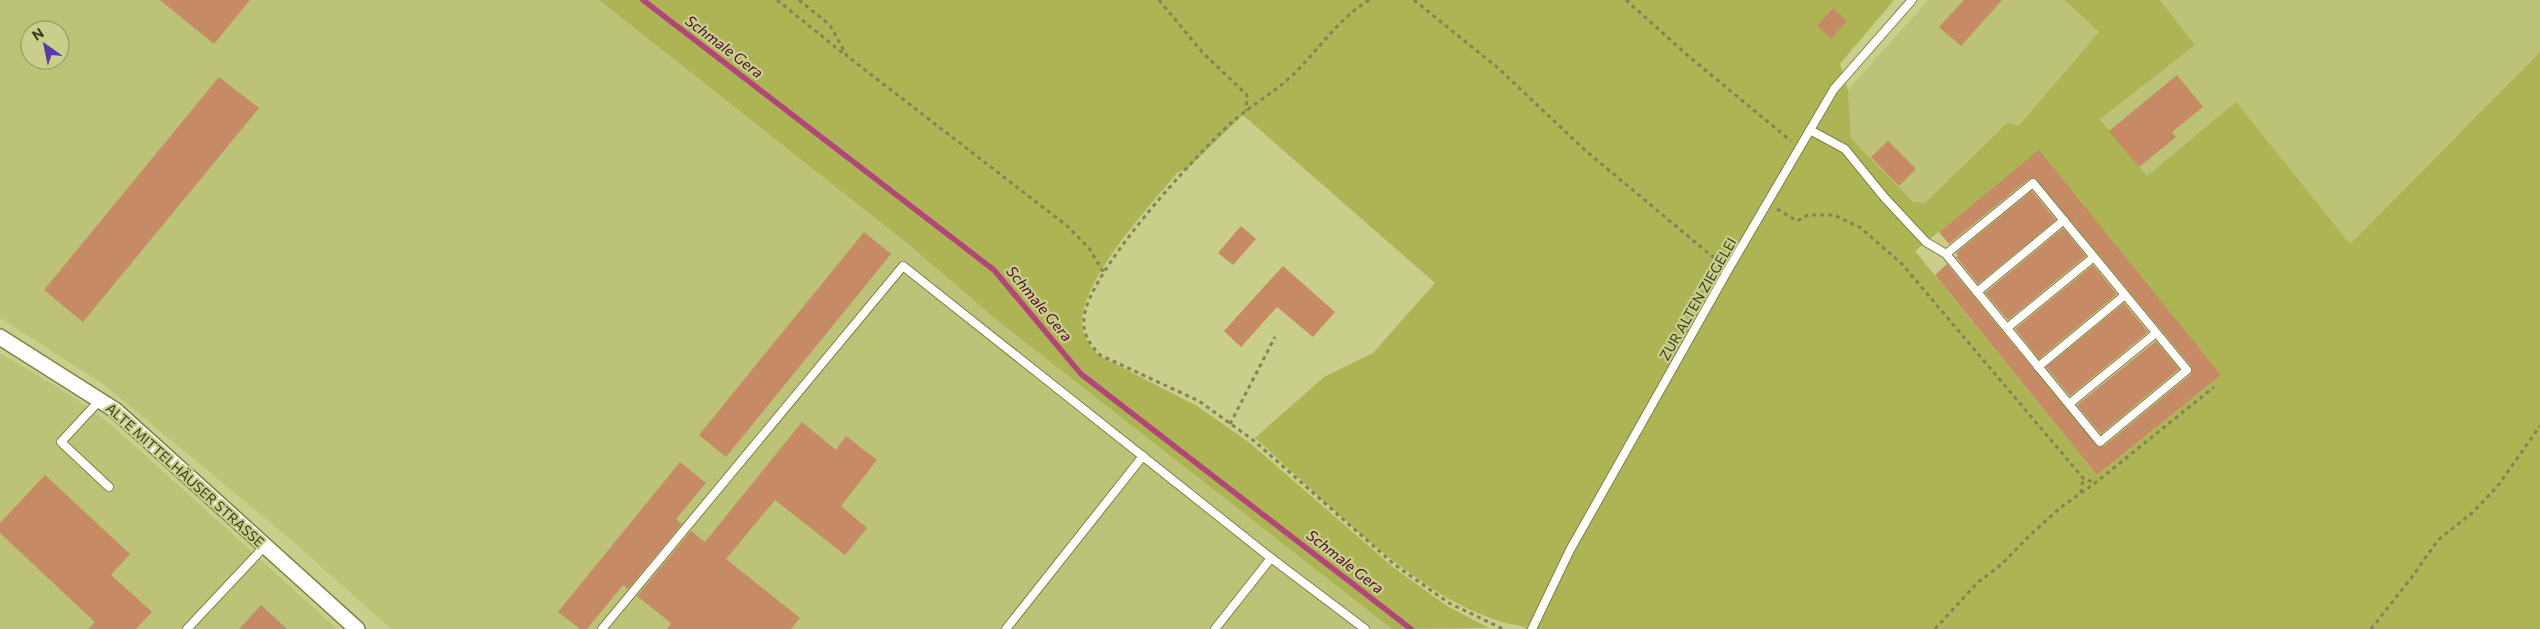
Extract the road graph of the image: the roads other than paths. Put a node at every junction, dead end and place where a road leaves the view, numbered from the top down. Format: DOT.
graph roads {
  1 [pos="1912,0"];
  2 [pos="1810,130"];
  3 [pos="2064,220"];
  4 [pos="1946,254"];
  5 [pos="2094,257"];
  6 [pos="1977,292"];
  7 [pos="2125,295"];
  8 [pos="2007,328"];
  9 [pos="2156,333"];
  10 [pos="0,337"];
  11 [pos="2038,367"];
  12 [pos="100,400"];
  13 [pos="2069,404"];
  14 [pos="1143,456"];
  15 [pos="109,487"];
  16 [pos="265,546"];
  17 [pos="1271,558"];
  18 [pos="187,629"];
  19 [pos="357,629"];
  20 [pos="602,629"];
  21 [pos="1006,629"];
  22 [pos="1215,629"];
  23 [pos="1365,629"];
  24 [pos="1532,629"];
  1 -- 2 [label="lane, ZUR ALTEN ZIEGELEI"];
  2 -- 4 [label="lane"];
  2 -- 24 [label="lane, ZUR ALTEN ZIEGELEI"];
  3 -- 4 [label="lane"];
  3 -- 5 [label="lane"];
  3 -- 6 [label="lane"];
  4 -- 6 [label="lane"];
  5 -- 7 [label="lane"];
  5 -- 8 [label="lane"];
  6 -- 8 [label="lane"];
  7 -- 9 [label="lane"];
  7 -- 11 [label="lane"];
  8 -- 11 [label="lane"];
  9 -- 13 [label="lane"];
  9 -- 13 [label="lane"];
  10 -- 12 [label="street, ALTE MITTELHÄUSER STRASSE"];
  11 -- 13 [label="lane"];
  12 -- 15 [label="lane"];
  12 -- 16 [label="street, ALTE MITTELHÄUSER STRASSE"];
  14 -- 17 [label="lane"];
  14 -- 20 [label="lane"];
  14 -- 21 [label="lane"];
  16 -- 18 [label="lane"];
  16 -- 19 [label="street, ALTE MITTELHÄUSER STRASSE"];
  17 -- 22 [label="lane"];
  17 -- 23 [label="lane"];
}
